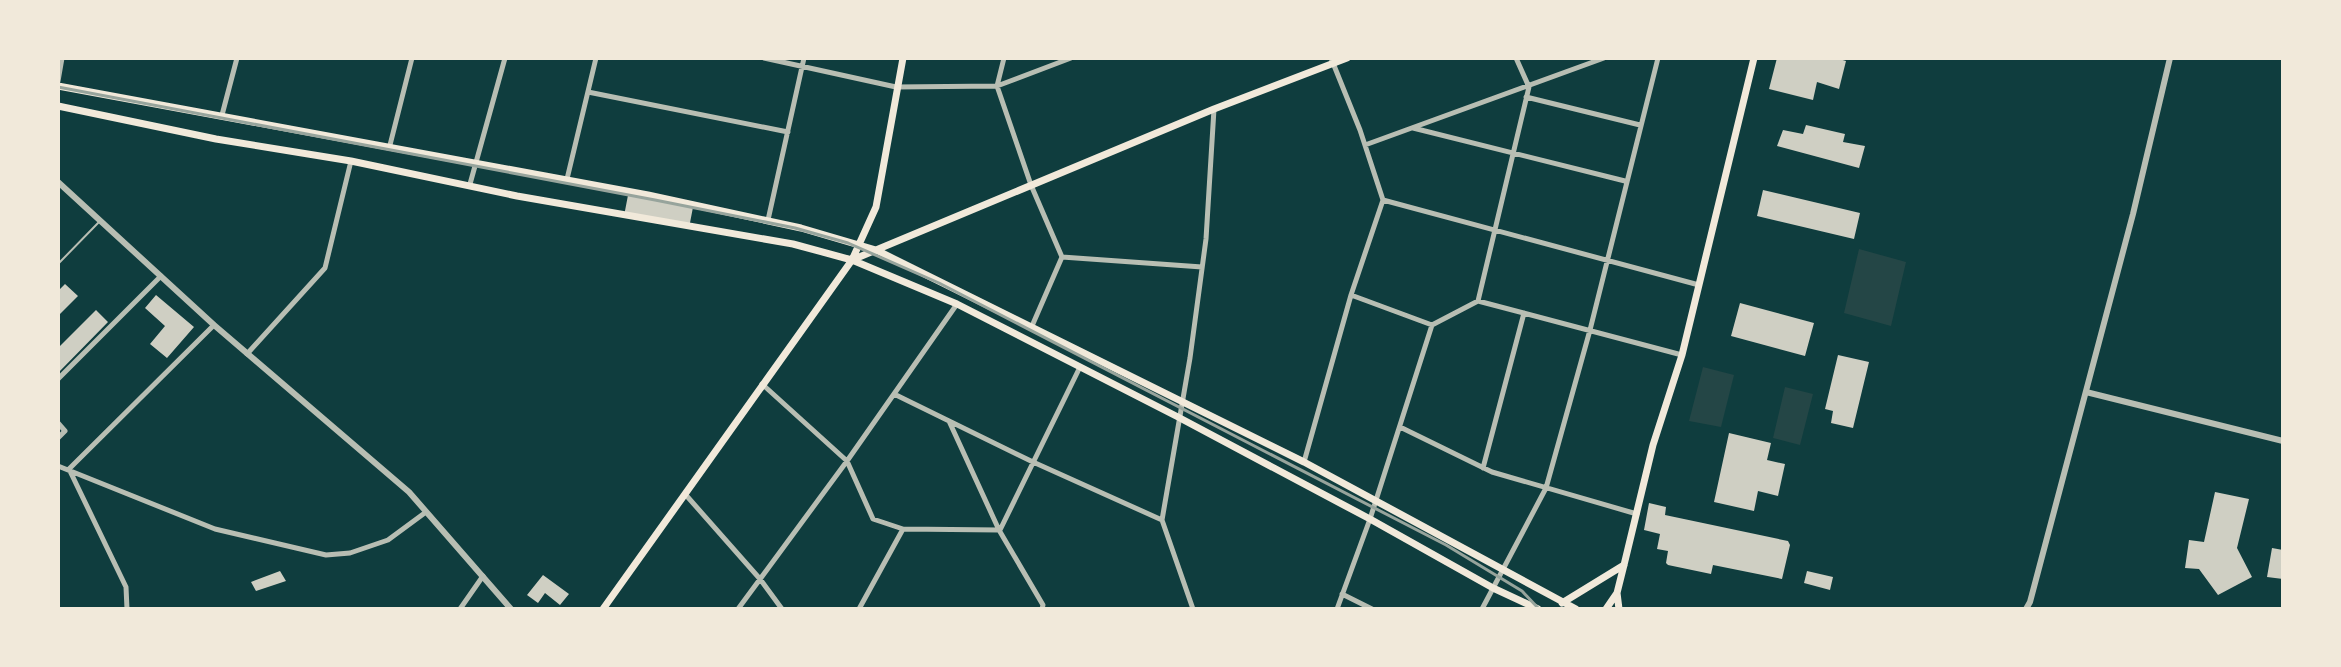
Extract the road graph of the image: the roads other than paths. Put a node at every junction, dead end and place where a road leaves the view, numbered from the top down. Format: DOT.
graph roads {
  1 [pos="62,58"];
  2 [pos="237,58"];
  3 [pos="411,58"];
  4 [pos="505,58"];
  5 [pos="596,58"];
  6 [pos="764,58"];
  7 [pos="804,58"];
  8 [pos="903,58"];
  9 [pos="1004,58"];
  10 [pos="1071,58"];
  11 [pos="1347,58"];
  12 [pos="1516,58"];
  13 [pos="1604,58"];
  14 [pos="1658,58"];
  15 [pos="1754,58"];
  16 [pos="2170,58"];
  17 [pos="1332,61"];
  18 [pos="802,66"];
  19 [pos="58,83"];
  20 [pos="997,86"];
  21 [pos="896,87"];
  22 [pos="1529,87"];
  23 [pos="588,92"];
  24 [pos="1526,97"];
  25 [pos="58,106"];
  26 [pos="1214,109"];
  27 [pos="222,115"];
  28 [pos="1640,125"];
  29 [pos="1412,128"];
  30 [pos="788,132"];
  31 [pos="390,145"];
  32 [pos="1365,145"];
  33 [pos="1513,153"];
  34 [pos="351,161"];
  35 [pos="476,162"];
  36 [pos="567,179"];
  37 [pos="1625,181"];
  38 [pos="58,182"];
  39 [pos="470,184"];
  40 [pos="1031,185"];
  41 [pos="1383,200"];
  42 [pos="101,219"];
  43 [pos="768,220"];
  44 [pos="1494,230"];
  45 [pos="860,245"];
  46 [pos="876,250"];
  47 [pos="1062,257"];
  48 [pos="852,260"];
  49 [pos="1607,261"];
  50 [pos="58,264"];
  51 [pos="1202,267"];
  52 [pos="161,276"];
  53 [pos="1699,285"];
  54 [pos="1351,295"];
  55 [pos="1478,301"];
  56 [pos="957,304"];
  57 [pos="1524,313"];
  58 [pos="214,325"];
  59 [pos="1432,325"];
  60 [pos="1032,326"];
  61 [pos="1590,330"];
  62 [pos="247,354"];
  63 [pos="1682,355"];
  64 [pos="1080,367"];
  65 [pos="58,379"];
  66 [pos="762,384"];
  67 [pos="2086,392"];
  68 [pos="894,394"];
  69 [pos="1181,402"];
  70 [pos="1178,417"];
  71 [pos="949,421"];
  72 [pos="58,423"];
  73 [pos="1400,427"];
  74 [pos="58,438"];
  75 [pos="2283,441"];
  76 [pos="847,461"];
  77 [pos="1033,462"];
  78 [pos="1304,462"];
  79 [pos="58,466"];
  80 [pos="1483,468"];
  81 [pos="69,469"];
  82 [pos="1546,488"];
  83 [pos="684,493"];
  84 [pos="1376,500"];
  85 [pos="426,512"];
  86 [pos="1637,514"];
  87 [pos="1370,519"];
  88 [pos="1162,520"];
  89 [pos="903,529"];
  90 [pos="999,530"];
  91 [pos="1624,565"];
  92 [pos="1502,570"];
  93 [pos="483,576"];
  94 [pos="760,579"];
  95 [pos="1493,588"];
  96 [pos="1617,593"];
  97 [pos="1342,594"];
  98 [pos="1562,603"];
  99 [pos="127,609"];
  100 [pos="460,609"];
  101 [pos="511,609"];
  102 [pos="603,609"];
  103 [pos="738,609"];
  104 [pos="782,609"];
  105 [pos="859,609"];
  106 [pos="1042,609"];
  107 [pos="1193,609"];
  108 [pos="1337,609"];
  109 [pos="1372,609"];
  110 [pos="1482,609"];
  111 [pos="1538,609"];
  112 [pos="1576,609"];
  113 [pos="1606,609"];
  114 [pos="1619,609"];
  115 [pos="2026,609"];
  1 -- 19 [label="street"];
  2 -- 27 [label="street"];
  3 -- 31 [label="street"];
  4 -- 35 [label="street"];
  5 -- 23 [label="street"];
  6 -- 18 [label="street"];
  7 -- 18 [label="street"];
  8 -- 21 [label="main road"];
  9 -- 20 [label="street"];
  10 -- 20 [label="street"];
  11 -- 17 [label="main road"];
  12 -- 22 [label="street"];
  13 -- 22 [label="street"];
  14 -- 28 [label="street"];
  15 -- 53 [label="main road"];
  16 -- 67 [label="street"];
  17 -- 26 [label="main road"];
  17 -- 32 [label="street"];
  18 -- 21 [label="street"];
  18 -- 30 [label="street"];
  19 -- 27 [label="main road"];
  20 -- 21 [label="street"];
  20 -- 40 [label="street"];
  21 -- 45 [label="main road"];
  22 -- 24 [label="street"];
  22 -- 29 [label="street"];
  23 -- 30 [label="street"];
  23 -- 36 [label="street"];
  24 -- 28 [label="street"];
  24 -- 33 [label="street"];
  25 -- 34 [label="main road"];
  26 -- 40 [label="main road"];
  26 -- 51 [label="street"];
  27 -- 31 [label="main road"];
  28 -- 37 [label="street"];
  29 -- 32 [label="street"];
  29 -- 33 [label="street"];
  30 -- 43 [label="street"];
  31 -- 35 [label="main road"];
  32 -- 41 [label="street"];
  33 -- 37 [label="street"];
  33 -- 44 [label="street"];
  34 -- 39 [label="main road"];
  34 -- 62 [label="street"];
  35 -- 36 [label="main road"];
  35 -- 39 [label="street"];
  36 -- 43 [label="main road"];
  37 -- 49 [label="street"];
  38 -- 42 [label="street"];
  39 -- 48 [label="main road"];
  40 -- 46 [label="main road"];
  40 -- 47 [label="street"];
  41 -- 44 [label="street"];
  41 -- 54 [label="street"];
  42 -- 50 [label="lane"];
  42 -- 52 [label="street"];
  43 -- 45 [label="main road"];
  44 -- 49 [label="street"];
  44 -- 55 [label="street"];
  45 -- 46 [label="main road"];
  45 -- 48 [label="main road"];
  46 -- 48 [label="main road"];
  46 -- 60 [label="main road"];
  47 -- 51 [label="street"];
  47 -- 60 [label="street"];
  48 -- 56 [label="main road"];
  48 -- 66 [label="main road"];
  49 -- 53 [label="street"];
  49 -- 61 [label="street"];
  51 -- 69 [label="street"];
  52 -- 58 [label="street"];
  52 -- 65 [label="street"];
  53 -- 63 [label="main road"];
  54 -- 59 [label="street"];
  54 -- 78 [label="street"];
  55 -- 57 [label="street"];
  55 -- 59 [label="street"];
  56 -- 64 [label="main road"];
  56 -- 68 [label="street"];
  57 -- 61 [label="street"];
  57 -- 80 [label="street"];
  58 -- 62 [label="street"];
  58 -- 81 [label="street"];
  59 -- 73 [label="street"];
  60 -- 69 [label="main road"];
  61 -- 63 [label="street"];
  61 -- 82 [label="street"];
  62 -- 85 [label="street"];
  63 -- 86 [label="main road"];
  64 -- 70 [label="main road"];
  64 -- 77 [label="street"];
  66 -- 76 [label="street"];
  66 -- 83 [label="main road"];
  67 -- 75 [label="street"];
  67 -- 115 [label="street"];
  68 -- 71 [label="street"];
  68 -- 76 [label="street"];
  69 -- 70 [label="street"];
  69 -- 78 [label="main road"];
  70 -- 87 [label="main road"];
  70 -- 88 [label="street"];
  71 -- 77 [label="street"];
  71 -- 90 [label="street"];
  72 -- 74 [label="street"];
  73 -- 80 [label="street"];
  73 -- 84 [label="street"];
  76 -- 89 [label="street"];
  76 -- 94 [label="street"];
  77 -- 88 [label="street"];
  77 -- 90 [label="street"];
  78 -- 84 [label="main road"];
  79 -- 81 [label="street"];
  80 -- 82 [label="street"];
  81 -- 85 [label="street"];
  81 -- 99 [label="street"];
  82 -- 86 [label="street"];
  82 -- 92 [label="street"];
  83 -- 94 [label="street"];
  83 -- 102 [label="main road"];
  84 -- 87 [label="street"];
  84 -- 92 [label="main road"];
  85 -- 93 [label="street"];
  86 -- 91 [label="main road"];
  87 -- 95 [label="main road"];
  87 -- 97 [label="street"];
  88 -- 107 [label="street"];
  89 -- 90 [label="street"];
  89 -- 105 [label="street"];
  90 -- 106 [label="street"];
  91 -- 96 [label="main road"];
  91 -- 98 [label="main road"];
  92 -- 95 [label="street"];
  92 -- 98 [label="main road"];
  93 -- 100 [label="street"];
  93 -- 101 [label="street"];
  94 -- 103 [label="street"];
  94 -- 104 [label="street"];
  95 -- 110 [label="street"];
  95 -- 111 [label="main road"];
  96 -- 113 [label="main road"];
  96 -- 114 [label="main road"];
  97 -- 108 [label="street"];
  97 -- 109 [label="street"];
  98 -- 112 [label="main road"];
}
